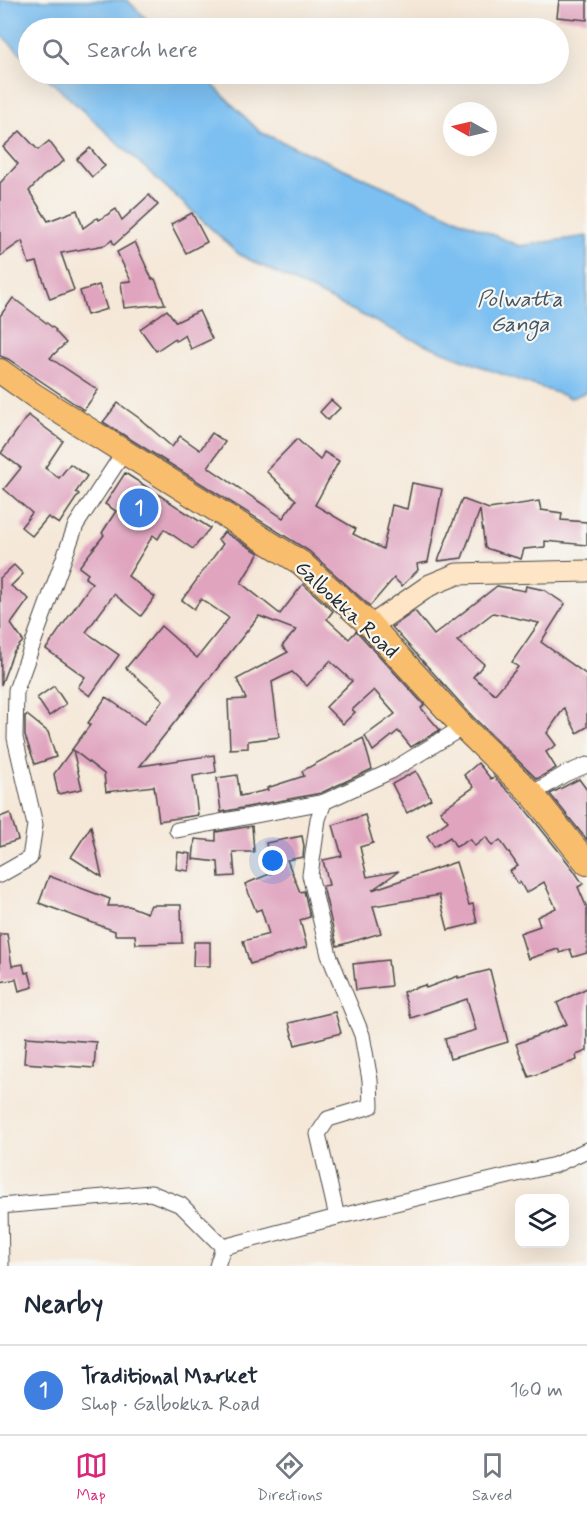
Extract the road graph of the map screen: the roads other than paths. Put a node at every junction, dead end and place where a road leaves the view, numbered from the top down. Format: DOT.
graph roads {
  1 [pos="0,371"];
  2 [pos="124,452"];
  3 [pos="587,571"];
  4 [pos="371,626"];
  5 [pos="463,727"];
  6 [pos="587,765"];
  7 [pos="532,794"];
  8 [pos="324,802"];
  9 [pos="177,830"];
  10 [pos="587,862"];
  11 [pos="0,875"];
  12 [pos="587,1150"];
  13 [pos="0,1206"];
  14 [pos="337,1217"];
  15 [pos="223,1247"];
  16 [pos="1,1266"];
  17 [pos="217,1266"];
  1 -- 2 [label="main road, Galbokka Road"];
  2 -- 4 [label="main road, Galbokka Road"];
  2 -- 11 [label="street"];
  3 -- 4 [label="main road"];
  4 -- 5 [label="main road, Galbokka Road"];
  5 -- 7 [label="main road, Galbokka Road"];
  5 -- 8 [label="street"];
  6 -- 7 [label="street"];
  7 -- 10 [label="main road, Galbokka Road"];
  8 -- 9 [label="street"];
  8 -- 14 [label="street"];
  12 -- 14 [label="street"];
  13 -- 15 [label="street"];
  13 -- 16 [label="street"];
  14 -- 15 [label="street"];
  15 -- 17 [label="street"];
}
